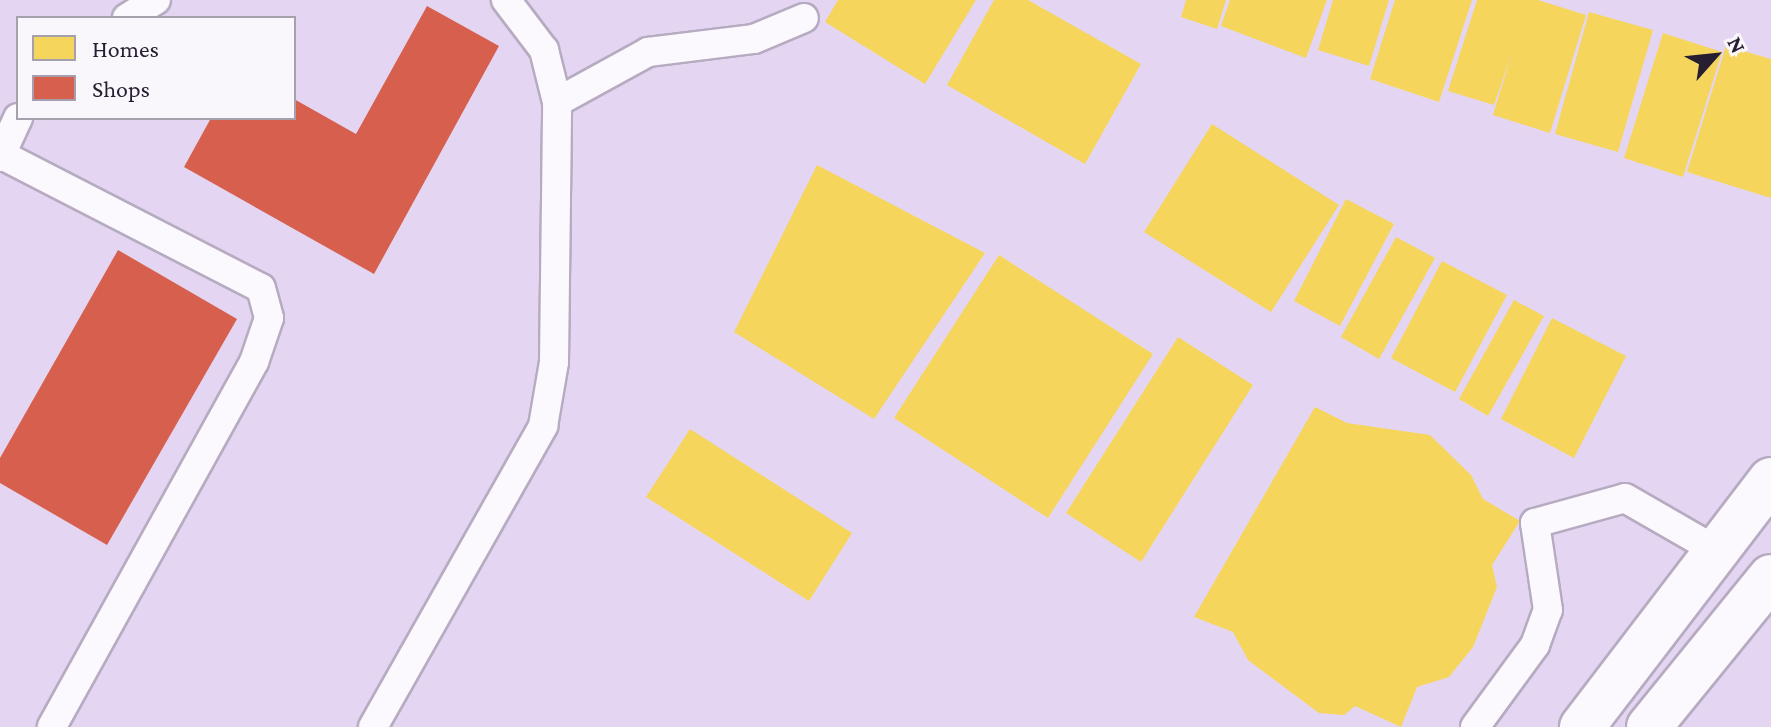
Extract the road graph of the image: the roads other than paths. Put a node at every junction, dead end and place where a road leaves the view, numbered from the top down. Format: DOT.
graph roads {
  1 [pos="156,0"];
  2 [pos="506,0"];
  3 [pos="130,16"];
  4 [pos="804,18"];
  5 [pos="557,102"];
  6 [pos="17,120"];
  7 [pos="0,155"];
  8 [pos="1771,480"];
  9 [pos="1719,552"];
  10 [pos="1771,577"];
  11 [pos="52,727"];
  12 [pos="373,727"];
  13 [pos="1475,727"];
  14 [pos="1582,727"];
  15 [pos="1649,727"];
  1 -- 3 [label="lane"];
  2 -- 5 [label="lane"];
  4 -- 5 [label="lane"];
  5 -- 12 [label="lane"];
  6 -- 7 [label="lane"];
  7 -- 11 [label="lane"];
  8 -- 9 [label="street"];
  9 -- 13 [label="lane"];
  9 -- 14 [label="street"];
  10 -- 15 [label="street"];
}
